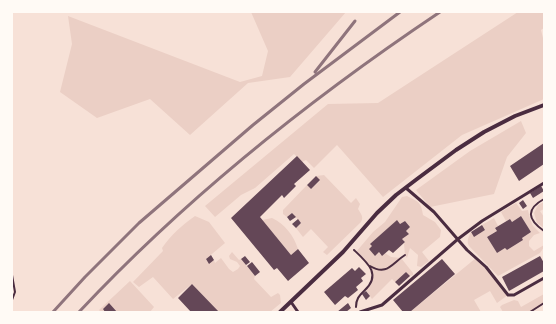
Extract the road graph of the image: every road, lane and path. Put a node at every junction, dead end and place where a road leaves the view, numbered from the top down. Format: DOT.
graph roads {
  1 [pos="544,105"];
  2 [pos="544,183"];
  3 [pos="406,188"];
  4 [pos="544,199"];
  5 [pos="544,231"];
  6 [pos="458,239"];
  7 [pos="349,245"];
  8 [pos="405,255"];
  9 [pos="370,266"];
  10 [pos="12,275"];
  11 [pos="544,278"];
  12 [pos="12,300"];
  13 [pos="291,302"];
  14 [pos="544,303"];
  15 [pos="280,312"];
  16 [pos="298,312"];
  17 [pos="358,312"];
  18 [pos="530,312"];
  1 -- 3 [label="street"];
  2 -- 6 [label="lane"];
  3 -- 6 [label="lane"];
  3 -- 7 [label="street"];
  4 -- 5 [label="path"];
  6 -- 11 [label="lane"];
  6 -- 17 [label="lane"];
  7 -- 9 [label="path"];
  7 -- 13 [label="street"];
  8 -- 9 [label="path"];
  9 -- 17 [label="path"];
  10 -- 12 [label="path"];
  13 -- 15 [label="street"];
  13 -- 16 [label="lane"];
  14 -- 18 [label="path"];
}
